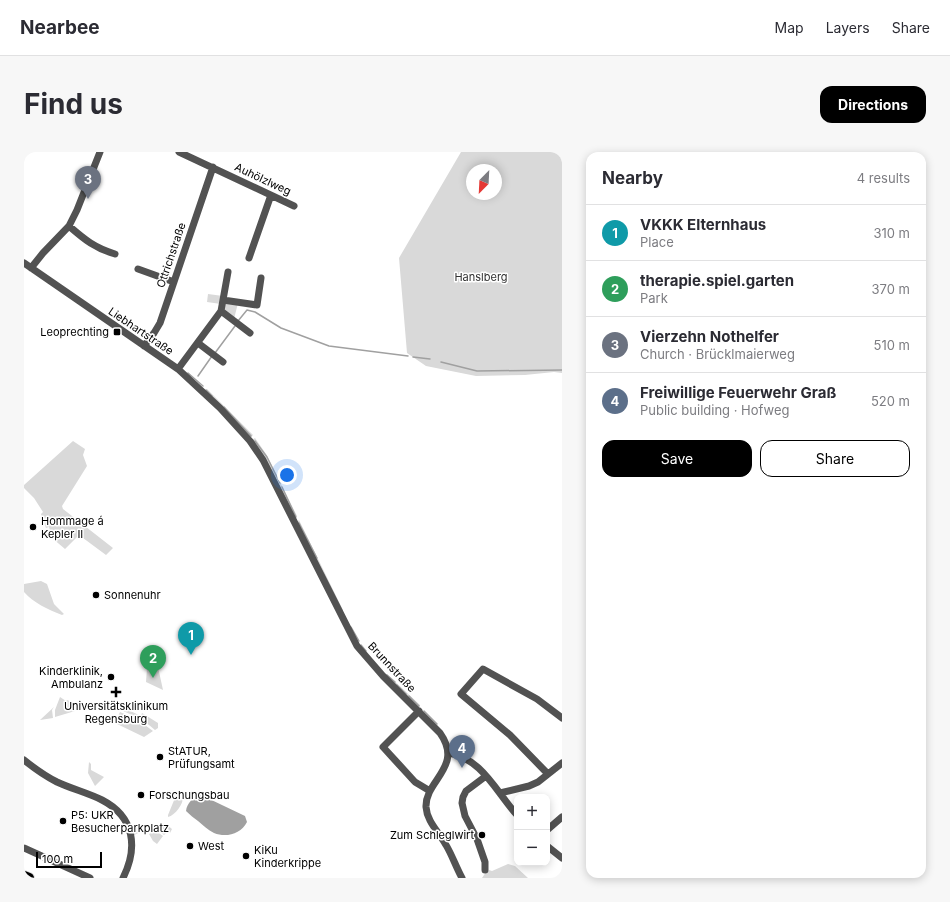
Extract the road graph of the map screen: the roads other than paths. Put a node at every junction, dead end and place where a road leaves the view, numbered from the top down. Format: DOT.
graph roads {
  1 [pos="100,152"];
  2 [pos="179,152"];
  3 [pos="213,168"];
  4 [pos="271,195"];
  5 [pos="294,206"];
  6 [pos="69,226"];
  7 [pos="115,254"];
  8 [pos="249,258"];
  9 [pos="24,263"];
  10 [pos="31,268"];
  11 [pos="138,269"];
  12 [pos="228,272"];
  13 [pos="261,278"];
  14 [pos="174,282"];
  15 [pos="224,300"];
  16 [pos="221,311"];
  17 [pos="250,333"];
  18 [pos="198,343"];
  19 [pos="144,346"];
  20 [pos="223,362"];
  21 [pos="179,367"];
  22 [pos="237,427"];
  23 [pos="419,712"];
  24 [pos="562,718"];
  25 [pos="448,753"];
  26 [pos="24,760"];
  27 [pos="562,763"];
  28 [pos="547,773"];
  29 [pos="486,776"];
  30 [pos="430,791"];
  31 [pos="500,793"];
  32 [pos="514,811"];
  33 [pos="562,817"];
  34 [pos="550,827"];
  35 [pos="24,848"];
  36 [pos="550,848"];
  37 [pos="562,858"];
  38 [pos="485,870"];
  39 [pos="24,876"];
  40 [pos="29,878"];
  41 [pos="90,878"];
  42 [pos="123,878"];
  43 [pos="462,878"];
  1 -- 6 [label="street"];
  2 -- 3 [label="street, Auhölzlweg"];
  3 -- 4 [label="street, Auhölzlweg"];
  3 -- 14 [label="street, Ottrichstraße"];
  4 -- 5 [label="street, Auhölzlweg"];
  4 -- 8 [label="street"];
  6 -- 7 [label="street"];
  6 -- 10 [label="street"];
  9 -- 10 [label="street, Liebhartstraße"];
  10 -- 19 [label="street, Liebhartstraße"];
  11 -- 14 [label="street"];
  12 -- 15 [label="street"];
  13 -- 15 [label="street"];
  14 -- 19 [label="street, Ottrichstraße"];
  15 -- 16 [label="street"];
  16 -- 17 [label="street"];
  16 -- 18 [label="street"];
  18 -- 20 [label="street"];
  18 -- 21 [label="street"];
  19 -- 21 [label="street, Liebhartstraße"];
  21 -- 22 [label="street, Liebhartstraße"];
  22 -- 23 [label="street, Brunnstraße"];
  23 -- 25 [label="street, Brunnstraße"];
  23 -- 30 [label="street"];
  24 -- 28 [label="street"];
  25 -- 29 [label="street"];
  25 -- 30 [label="street"];
  26 -- 42 [label="street"];
  27 -- 28 [label="street"];
  28 -- 31 [label="street"];
  29 -- 31 [label="street"];
  29 -- 38 [label="street"];
  30 -- 43 [label="street"];
  31 -- 32 [label="street"];
  33 -- 34 [label="street"];
  35 -- 41 [label="street"];
  36 -- 37 [label="street"];
  39 -- 40 [label="highway"];
}
